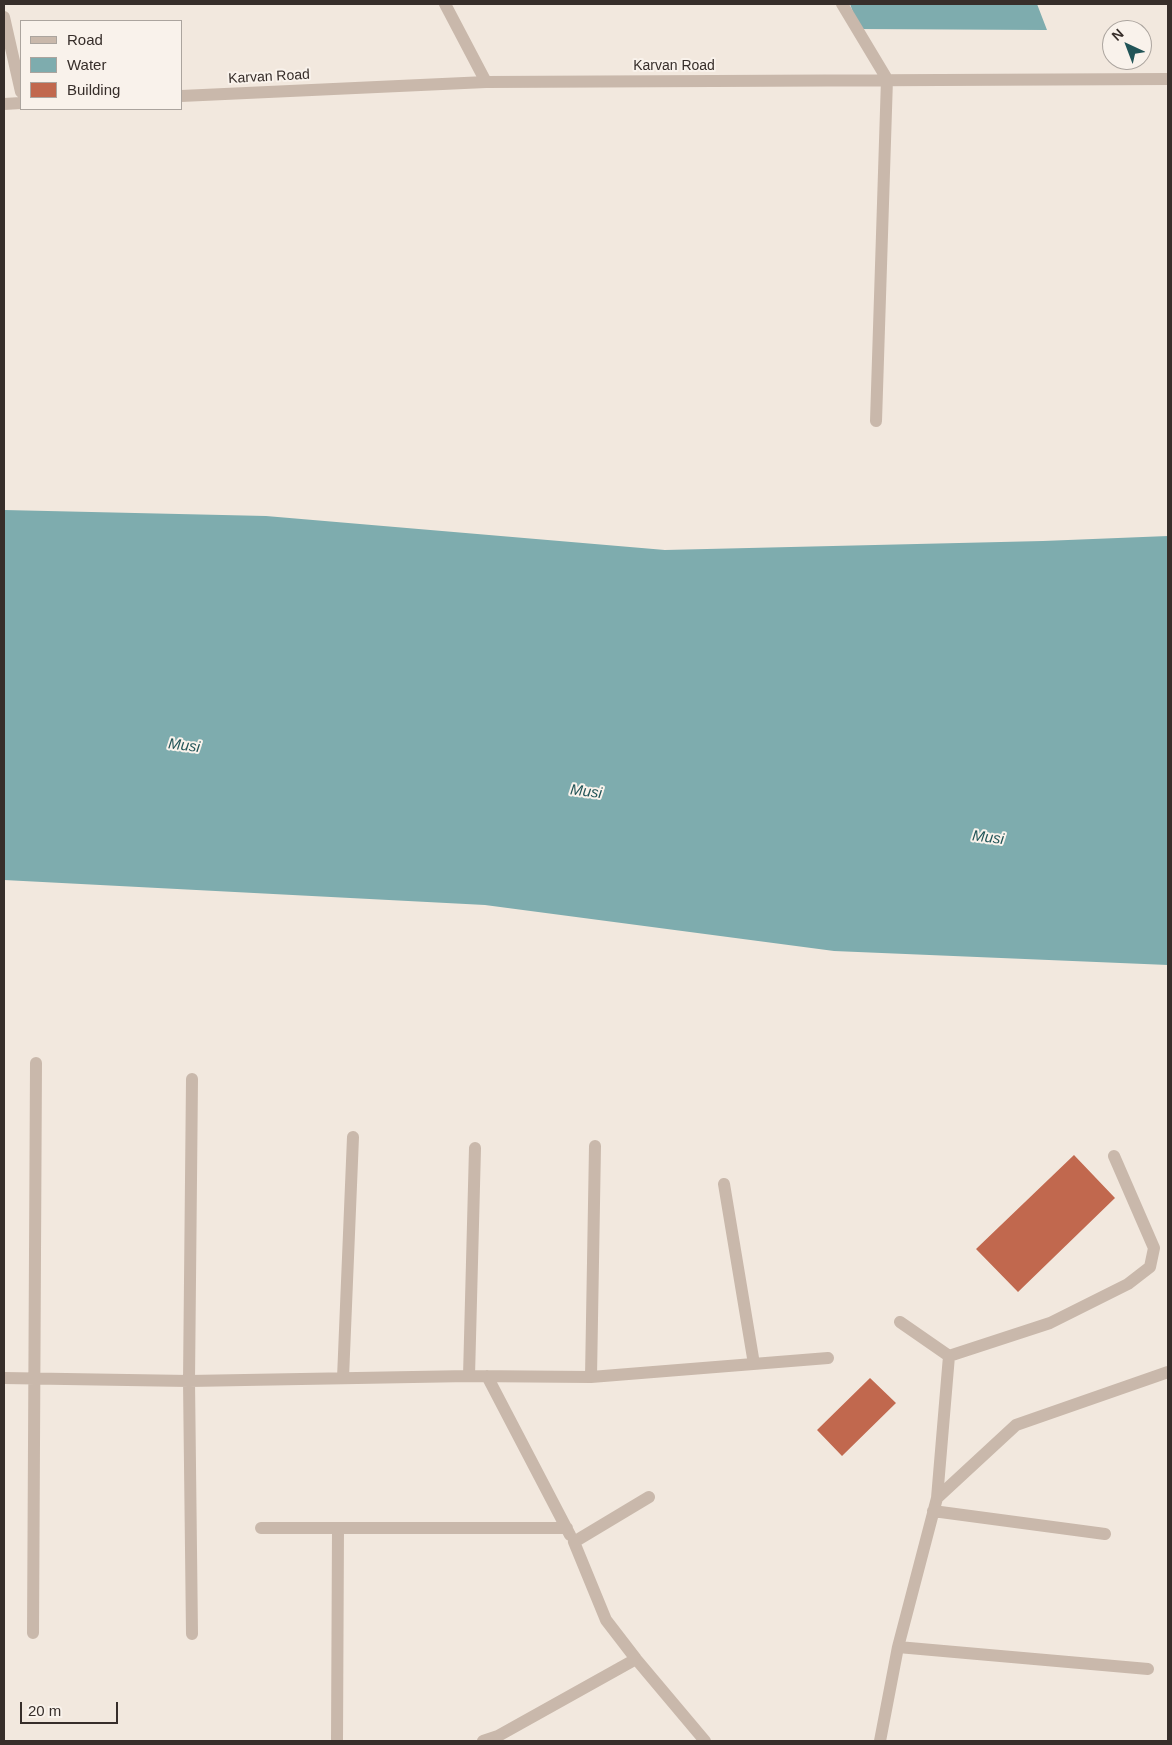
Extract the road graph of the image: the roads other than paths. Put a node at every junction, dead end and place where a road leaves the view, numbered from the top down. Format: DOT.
graph roads {
  1 [pos="445,4"];
  2 [pos="842,4"];
  3 [pos="4,17"];
  4 [pos="887,79"];
  5 [pos="1168,79"];
  6 [pos="486,82"];
  7 [pos="20,88"];
  8 [pos="182,96"];
  9 [pos="20,103"];
  10 [pos="4,104"];
  11 [pos="876,421"];
  12 [pos="36,1063"];
  13 [pos="192,1079"];
  14 [pos="353,1137"];
  15 [pos="595,1146"];
  16 [pos="475,1148"];
  17 [pos="1114,1156"];
  18 [pos="724,1184"];
  19 [pos="900,1322"];
  20 [pos="949,1356"];
  21 [pos="828,1358"];
  22 [pos="754,1364"];
  23 [pos="1168,1372"];
  24 [pos="469,1376"];
  25 [pos="487,1376"];
  26 [pos="591,1377"];
  27 [pos="4,1378"];
  28 [pos="33,1378"];
  29 [pos="343,1378"];
  30 [pos="189,1381"];
  31 [pos="649,1497"];
  32 [pos="937,1498"];
  33 [pos="933,1511"];
  34 [pos="261,1528"];
  35 [pos="338,1528"];
  36 [pos="567,1528"];
  37 [pos="1105,1534"];
  38 [pos="574,1542"];
  39 [pos="33,1633"];
  40 [pos="192,1634"];
  41 [pos="898,1647"];
  42 [pos="636,1659"];
  43 [pos="1148,1668"];
  44 [pos="337,1741"];
  45 [pos="483,1741"];
  46 [pos="705,1741"];
  47 [pos="880,1741"];
  1 -- 6 [label="street"];
  2 -- 4 [label="street"];
  3 -- 7 [label="street"];
  4 -- 5 [label="street, Karvan Road"];
  4 -- 6 [label="street, Karvan Road"];
  4 -- 11 [label="street"];
  6 -- 8 [label="street, Karvan Road"];
  9 -- 10 [label="street"];
  12 -- 28 [label="street"];
  13 -- 30 [label="street"];
  14 -- 29 [label="street"];
  15 -- 26 [label="street"];
  16 -- 24 [label="street"];
  17 -- 20 [label="street"];
  18 -- 22 [label="street"];
  19 -- 20 [label="street"];
  20 -- 32 [label="street"];
  21 -- 22 [label="street"];
  22 -- 26 [label="street"];
  23 -- 32 [label="street"];
  24 -- 25 [label="street"];
  24 -- 29 [label="street"];
  25 -- 26 [label="street"];
  25 -- 36 [label="street"];
  27 -- 28 [label="street"];
  28 -- 30 [label="street"];
  28 -- 39 [label="street"];
  29 -- 30 [label="street"];
  30 -- 40 [label="street"];
  31 -- 38 [label="street"];
  32 -- 33 [label="street"];
  33 -- 37 [label="street"];
  33 -- 41 [label="street"];
  34 -- 35 [label="street"];
  35 -- 36 [label="street"];
  35 -- 44 [label="street"];
  36 -- 38 [label="street"];
  38 -- 42 [label="street"];
  41 -- 43 [label="street"];
  41 -- 47 [label="street"];
  42 -- 45 [label="street"];
  42 -- 46 [label="street"];
}
